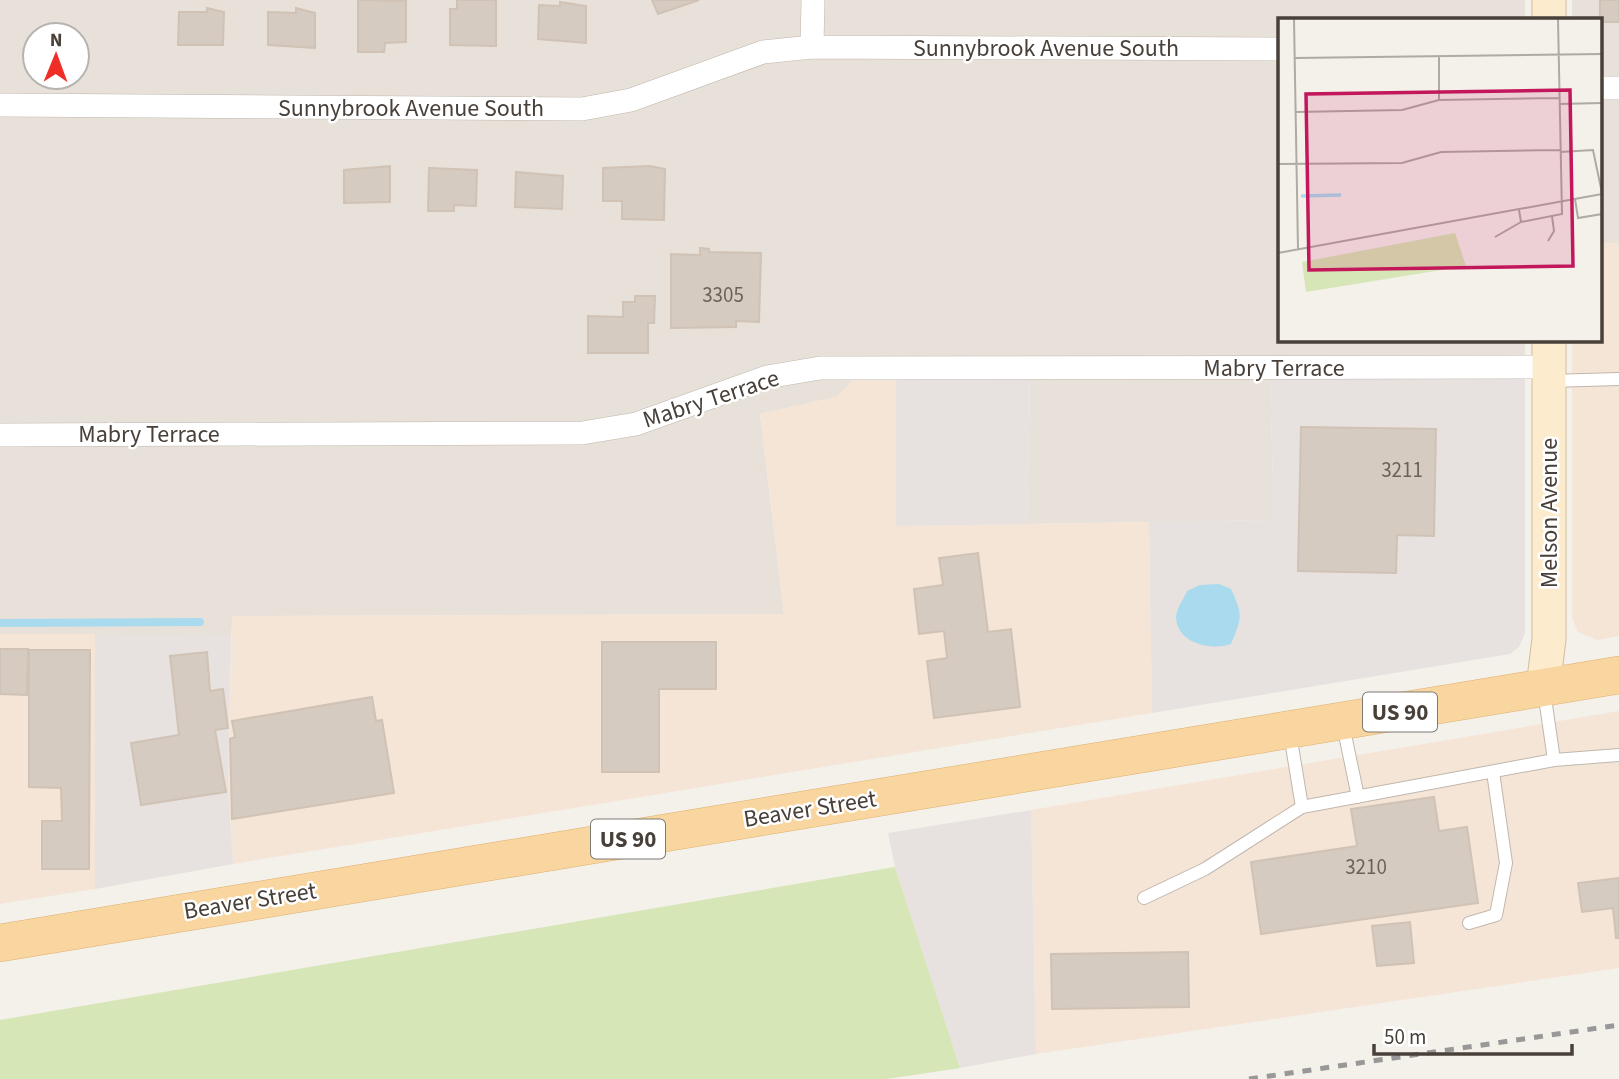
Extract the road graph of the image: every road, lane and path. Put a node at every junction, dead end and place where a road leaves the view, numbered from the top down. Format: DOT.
graph roads {
  1 [pos="813,0"];
  2 [pos="1549,0"];
  3 [pos="1549,18"];
  4 [pos="812,47"];
  5 [pos="1278,48"];
  6 [pos="0,106"];
  7 [pos="1549,362"];
  8 [pos="1619,379"];
  9 [pos="0,435"];
  10 [pos="1619,675"];
  11 [pos="1543,687"];
  12 [pos="1342,721"];
  13 [pos="1290,730"];
  14 [pos="1619,755"];
  15 [pos="1554,760"];
  16 [pos="1493,772"];
  17 [pos="1358,796"];
  18 [pos="1302,807"];
  19 [pos="1144,898"];
  20 [pos="1469,923"];
  21 [pos="0,943"];
  1 -- 4 [label="street"];
  2 -- 3 [label="street"];
  4 -- 5 [label="street, Sunnybrook Avenue South"];
  4 -- 6 [label="street, Sunnybrook Avenue South"];
  7 -- 8 [label="lane"];
  7 -- 9 [label="street, Mabry Terrace"];
  7 -- 11 [label="street, Melson Avenue"];
  10 -- 11 [label="main road, Beaver Street / US 90"];
  11 -- 12 [label="main road, Beaver Street / US 90"];
  11 -- 15 [label="lane"];
  12 -- 13 [label="main road, Beaver Street / US 90"];
  12 -- 17 [label="lane"];
  13 -- 18 [label="lane"];
  13 -- 21 [label="main road, Beaver Street / US 90"];
  14 -- 15 [label="lane"];
  15 -- 16 [label="lane"];
  16 -- 17 [label="lane"];
  16 -- 20 [label="lane"];
  17 -- 18 [label="lane"];
  18 -- 19 [label="lane"];
}
